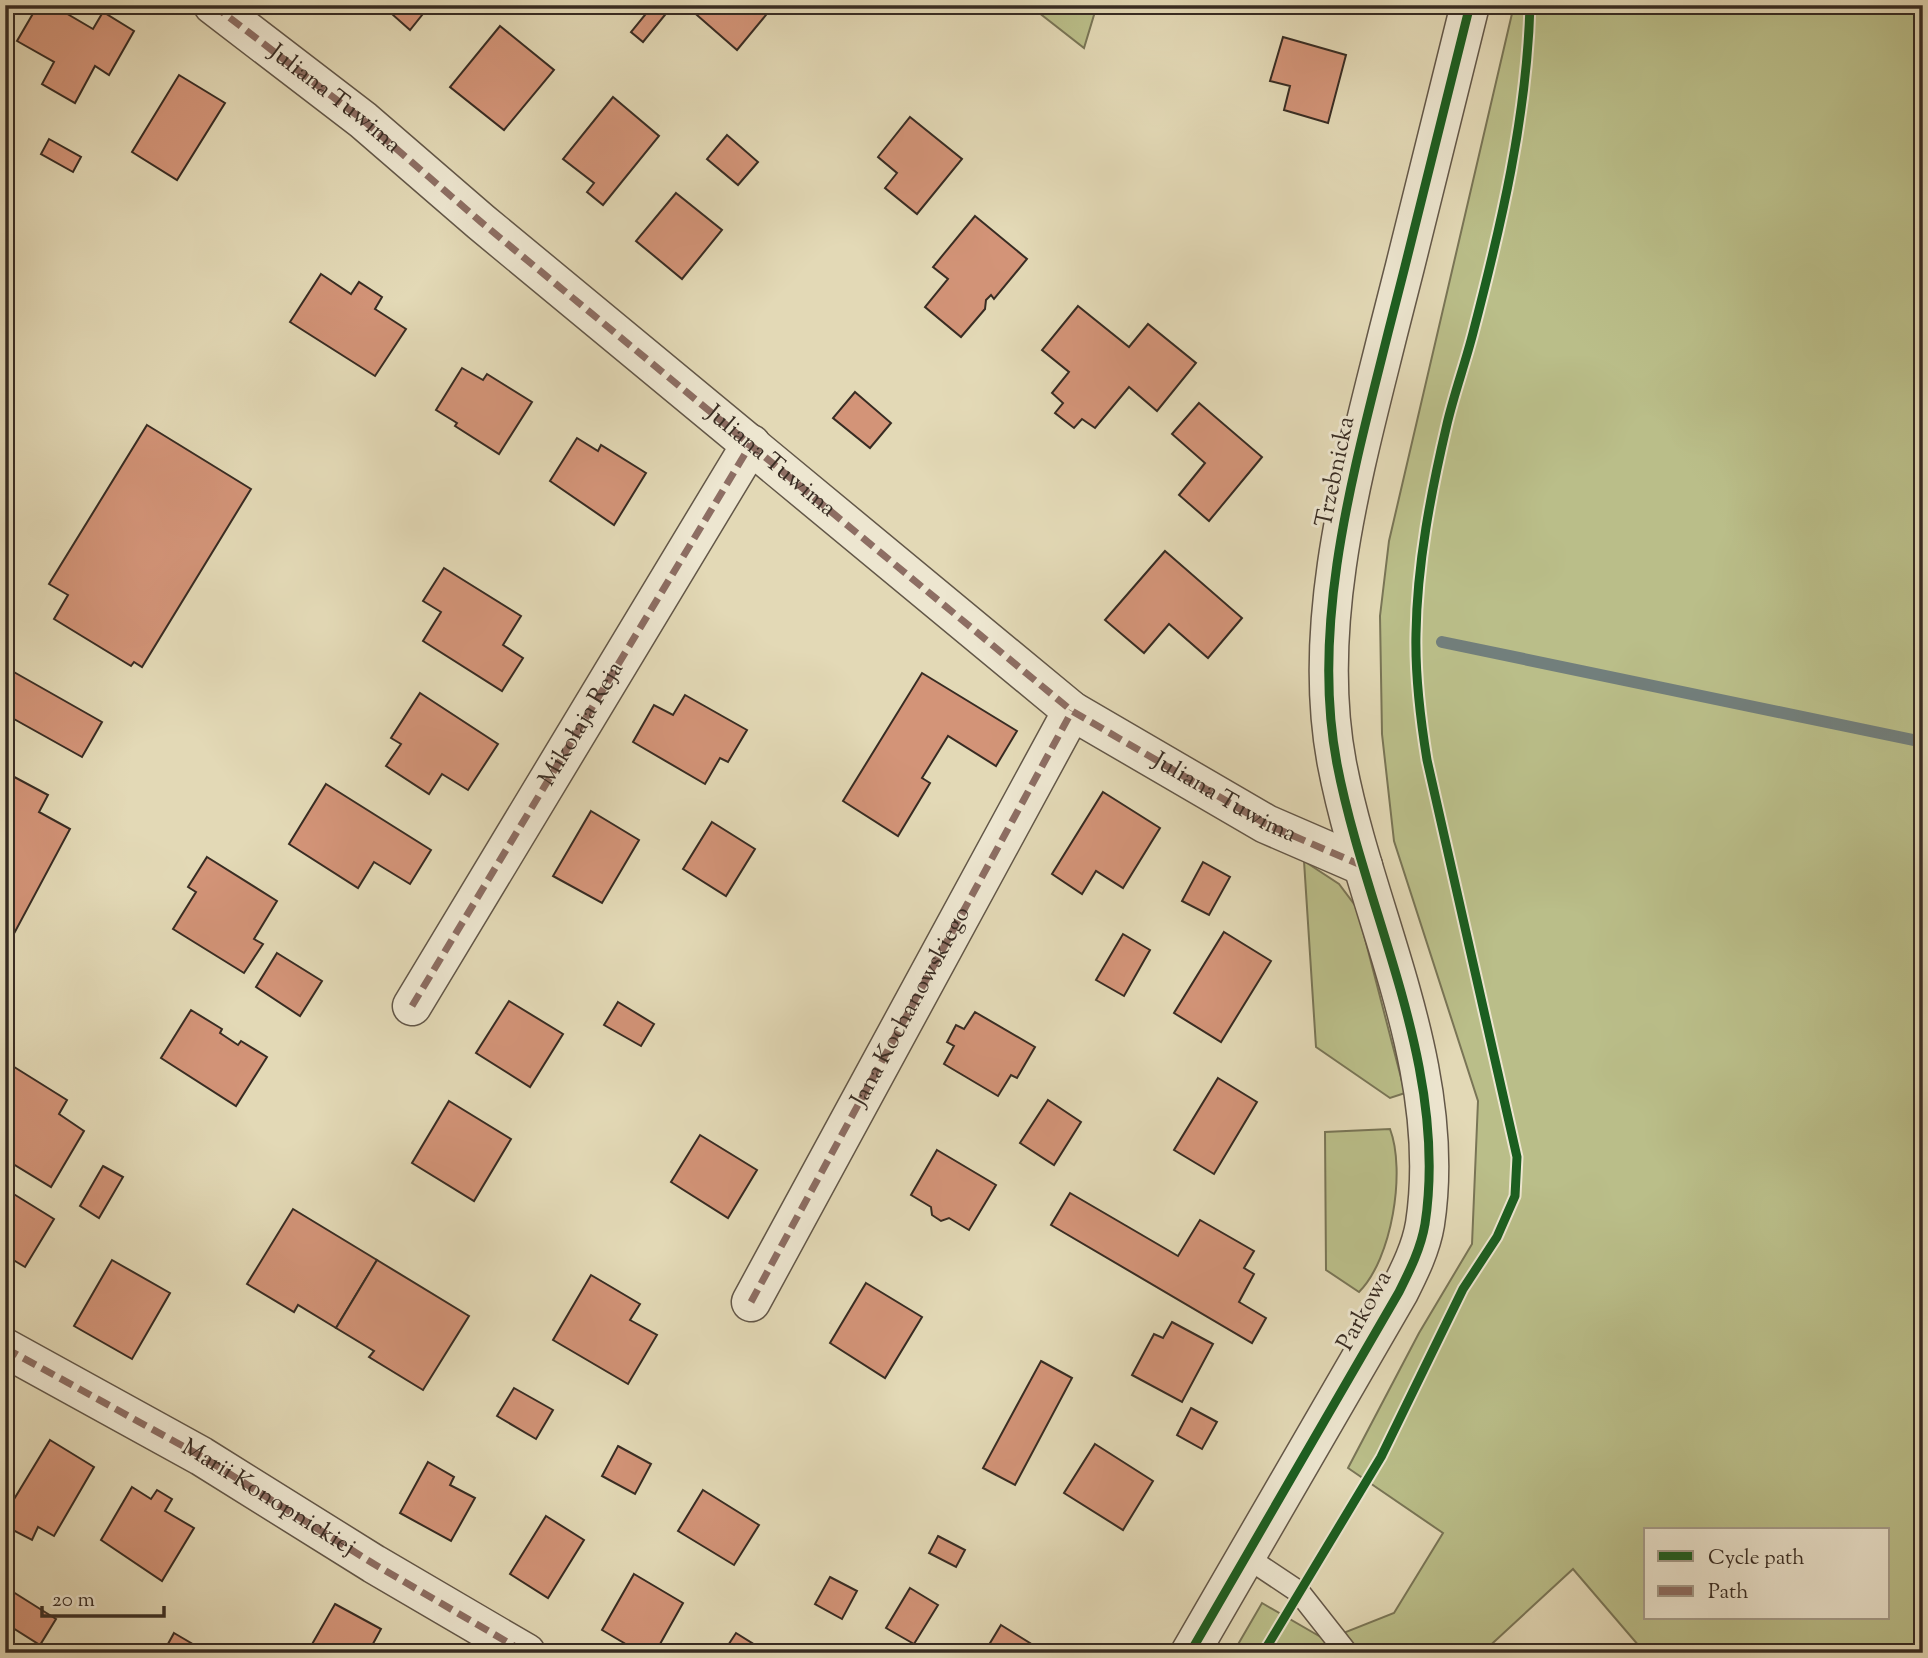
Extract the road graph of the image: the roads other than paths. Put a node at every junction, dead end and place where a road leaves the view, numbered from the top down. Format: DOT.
graph roads {
  1 [pos="213,5"];
  2 [pos="1471,5"];
  3 [pos="751,444"];
  4 [pos="1072,711"];
  5 [pos="1363,866"];
  6 [pos="1388,952"];
  7 [pos="412,1006"];
  8 [pos="751,1302"];
  9 [pos="5,1348"];
  10 [pos="1245,1556"];
  11 [pos="526,1653"];
  12 [pos="1190,1653"];
  13 [pos="1347,1653"];
  1 -- 3 [label="street, Juliana Tuwima"];
  2 -- 5 [label="street, Trzebnicka"];
  3 -- 4 [label="street, Juliana Tuwima"];
  3 -- 7 [label="street, Mikołaja Reja"];
  4 -- 5 [label="street, Juliana Tuwima"];
  4 -- 8 [label="street, Jana Kochanowskiego"];
  5 -- 6 [label="street, Trzebnicka"];
  6 -- 10 [label="street, Parkowa"];
  9 -- 11 [label="street, Marii Konopnickiej"];
  10 -- 12 [label="street, Parkowa"];
  10 -- 13 [label="lane"];
}
